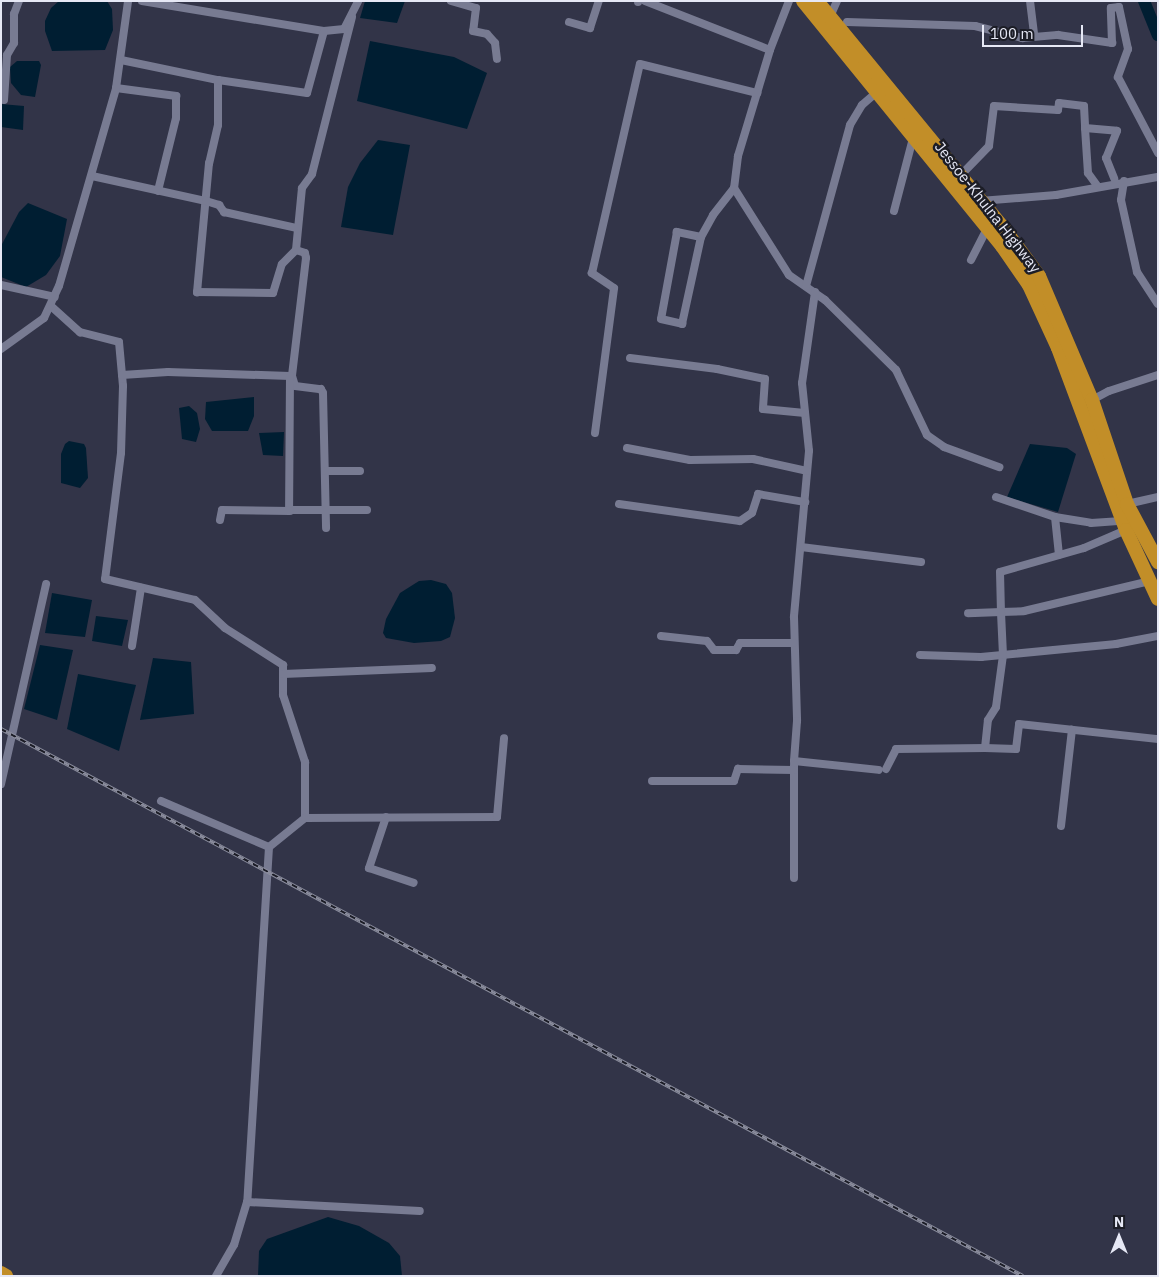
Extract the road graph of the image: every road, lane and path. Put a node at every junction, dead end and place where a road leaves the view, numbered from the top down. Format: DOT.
graph roads {
  1 [pos="19,1"];
  2 [pos="128,1"];
  3 [pos="142,1"];
  4 [pos="358,1"];
  5 [pos="451,1"];
  6 [pos="599,1"];
  7 [pos="645,1"];
  8 [pos="789,1"];
  9 [pos="803,1"];
  10 [pos="817,1"];
  11 [pos="837,1"];
  12 [pos="1030,1"];
  13 [pos="352,17"];
  14 [pos="569,22"];
  15 [pos="827,22"];
  16 [pos="847,22"];
  17 [pos="324,31"];
  18 [pos="1034,34"];
  19 [pos="770,50"];
  20 [pos="497,59"];
  21 [pos="121,60"];
  22 [pos="218,80"];
  23 [pos="116,88"];
  24 [pos="757,93"];
  25 [pos="876,93"];
  26 [pos="4,100"];
  27 [pos="1085,128"];
  28 [pos="913,138"];
  29 [pos="1158,153"];
  30 [pos="92,176"];
  31 [pos="959,176"];
  32 [pos="1114,178"];
  33 [pos="1157,178"];
  34 [pos="1124,181"];
  35 [pos="1098,187"];
  36 [pos="734,188"];
  37 [pos="158,191"];
  38 [pos="206,201"];
  39 [pos="978,201"];
  40 [pos="894,211"];
  41 [pos="297,228"];
  42 [pos="987,228"];
  43 [pos="701,236"];
  44 [pos="296,250"];
  45 [pos="971,260"];
  46 [pos="1,285"];
  47 [pos="806,286"];
  48 [pos="815,292"];
  49 [pos="55,297"];
  50 [pos="1158,304"];
  51 [pos="52,307"];
  52 [pos="1,349"];
  53 [pos="630,358"];
  54 [pos="1158,375"];
  55 [pos="122,376"];
  56 [pos="1092,400"];
  57 [pos="805,413"];
  58 [pos="595,433"];
  59 [pos="627,448"];
  60 [pos="999,468"];
  61 [pos="325,471"];
  62 [pos="360,471"];
  63 [pos="808,471"];
  64 [pos="996,497"];
  65 [pos="1158,497"];
  66 [pos="805,502"];
  67 [pos="619,504"];
  68 [pos="1127,504"];
  69 [pos="290,510"];
  70 [pos="326,510"];
  71 [pos="368,510"];
  72 [pos="1055,517"];
  73 [pos="220,520"];
  74 [pos="1122,525"];
  75 [pos="326,528"];
  76 [pos="802,546"];
  77 [pos="1059,555"];
  78 [pos="921,562"];
  79 [pos="1158,562"];
  80 [pos="1150,582"];
  81 [pos="46,584"];
  82 [pos="141,588"];
  83 [pos="1158,599"];
  84 [pos="1001,612"];
  85 [pos="968,614"];
  86 [pos="661,636"];
  87 [pos="1158,636"];
  88 [pos="793,643"];
  89 [pos="132,646"];
  90 [pos="1003,654"];
  91 [pos="920,655"];
  92 [pos="432,668"];
  93 [pos="283,674"];
  94 [pos="1072,730"];
  95 [pos="504,738"];
  96 [pos="1158,739"];
  97 [pos="985,748"];
  98 [pos="794,761"];
  99 [pos="794,770"];
  100 [pos="652,781"];
  101 [pos="1,784"];
  102 [pos="162,801"];
  103 [pos="386,817"];
  104 [pos="305,818"];
  105 [pos="1061,826"];
  106 [pos="269,847"];
  107 [pos="794,878"];
  108 [pos="414,883"];
  109 [pos="247,1202"];
  110 [pos="420,1211"];
  111 [pos="1,1273"];
  112 [pos="6,1276"];
  113 [pos="216,1276"];
  1 -- 26 [label="street"];
  2 -- 21 [label="street"];
  3 -- 17 [label="street"];
  4 -- 13 [label="street"];
  5 -- 20 [label="street"];
  6 -- 14 [label="street"];
  7 -- 19 [label="street"];
  8 -- 19 [label="street"];
  9 -- 15 [label="highway, Jessoe-Khulna Highway"];
  10 -- 15 [label="highway, Jessoe-Khulna Highway"];
  11 -- 15 [label="street"];
  12 -- 18 [label="street"];
  13 -- 17 [label="street"];
  13 -- 41 [label="street"];
  15 -- 25 [label="highway, Jessoe-Khulna Highway"];
  15 -- 31 [label="highway, Jessoe-Khulna Highway"];
  16 -- 29 [label="street"];
  17 -- 22 [label="street"];
  19 -- 24 [label="street"];
  21 -- 22 [label="street"];
  21 -- 23 [label="street"];
  22 -- 38 [label="street"];
  23 -- 30 [label="street"];
  23 -- 37 [label="street"];
  24 -- 36 [label="street"];
  24 -- 58 [label="street"];
  25 -- 28 [label="highway, Jessoe-Khulna Highway"];
  25 -- 47 [label="street"];
  27 -- 31 [label="street"];
  27 -- 32 [label="street"];
  27 -- 35 [label="street"];
  28 -- 40 [label="street"];
  28 -- 42 [label="highway, Jessoe-Khulna Highway"];
  30 -- 37 [label="street"];
  30 -- 49 [label="street"];
  31 -- 39 [label="highway, Jessoe-Khulna Highway"];
  33 -- 34 [label="street"];
  34 -- 35 [label="street"];
  34 -- 50 [label="street"];
  35 -- 39 [label="street"];
  36 -- 43 [label="street"];
  36 -- 47 [label="street"];
  37 -- 38 [label="street"];
  38 -- 41 [label="street"];
  38 -- 44 [label="street"];
  39 -- 56 [label="highway, Jessoe-Khulna Highway"];
  41 -- 44 [label="street"];
  42 -- 45 [label="street"];
  42 -- 74 [label="highway, Jessoe-Khulna Highway"];
  43 -- 43 [label="street"];
  44 -- 61 [label="street"];
  46 -- 49 [label="street"];
  47 -- 48 [label="street"];
  48 -- 57 [label="street"];
  48 -- 60 [label="street"];
  49 -- 51 [label="street"];
  51 -- 52 [label="street"];
  51 -- 55 [label="street"];
  53 -- 57 [label="street"];
  54 -- 56 [label="street"];
  55 -- 69 [label="street"];
  55 -- 82 [label="street"];
  56 -- 68 [label="highway, Jessoe-Khulna Highway"];
  57 -- 63 [label="street"];
  59 -- 63 [label="street"];
  61 -- 62 [label="street"];
  61 -- 70 [label="street"];
  63 -- 66 [label="street"];
  64 -- 72 [label="street"];
  65 -- 68 [label="street"];
  66 -- 67 [label="street"];
  66 -- 76 [label="street"];
  68 -- 79 [label="highway, Jessoe-Khulna Highway"];
  69 -- 70 [label="street"];
  69 -- 73 [label="street"];
  70 -- 71 [label="street"];
  70 -- 75 [label="street"];
  72 -- 74 [label="street"];
  72 -- 77 [label="street"];
  74 -- 77 [label="street"];
  74 -- 80 [label="highway, Jessoe-Khulna Highway"];
  76 -- 78 [label="street"];
  76 -- 88 [label="street"];
  77 -- 84 [label="street"];
  80 -- 83 [label="highway, Jessoe-Khulna Highway"];
  80 -- 84 [label="street"];
  81 -- 101 [label="street"];
  82 -- 89 [label="street"];
  82 -- 93 [label="street"];
  84 -- 85 [label="street"];
  84 -- 90 [label="street"];
  86 -- 88 [label="street"];
  87 -- 90 [label="street"];
  88 -- 98 [label="street"];
  90 -- 91 [label="street"];
  90 -- 97 [label="street"];
  92 -- 93 [label="street"];
  93 -- 104 [label="street"];
  94 -- 96 [label="street"];
  94 -- 97 [label="street"];
  94 -- 105 [label="street"];
  95 -- 103 [label="street"];
  97 -- 98 [label="street"];
  98 -- 99 [label="street"];
  99 -- 100 [label="street"];
  99 -- 107 [label="street"];
  102 -- 106 [label="street"];
  103 -- 104 [label="street"];
  103 -- 108 [label="street"];
  104 -- 106 [label="street"];
  106 -- 109 [label="street"];
  109 -- 110 [label="street"];
  109 -- 113 [label="street"];
  111 -- 112 [label="highway"];
}
